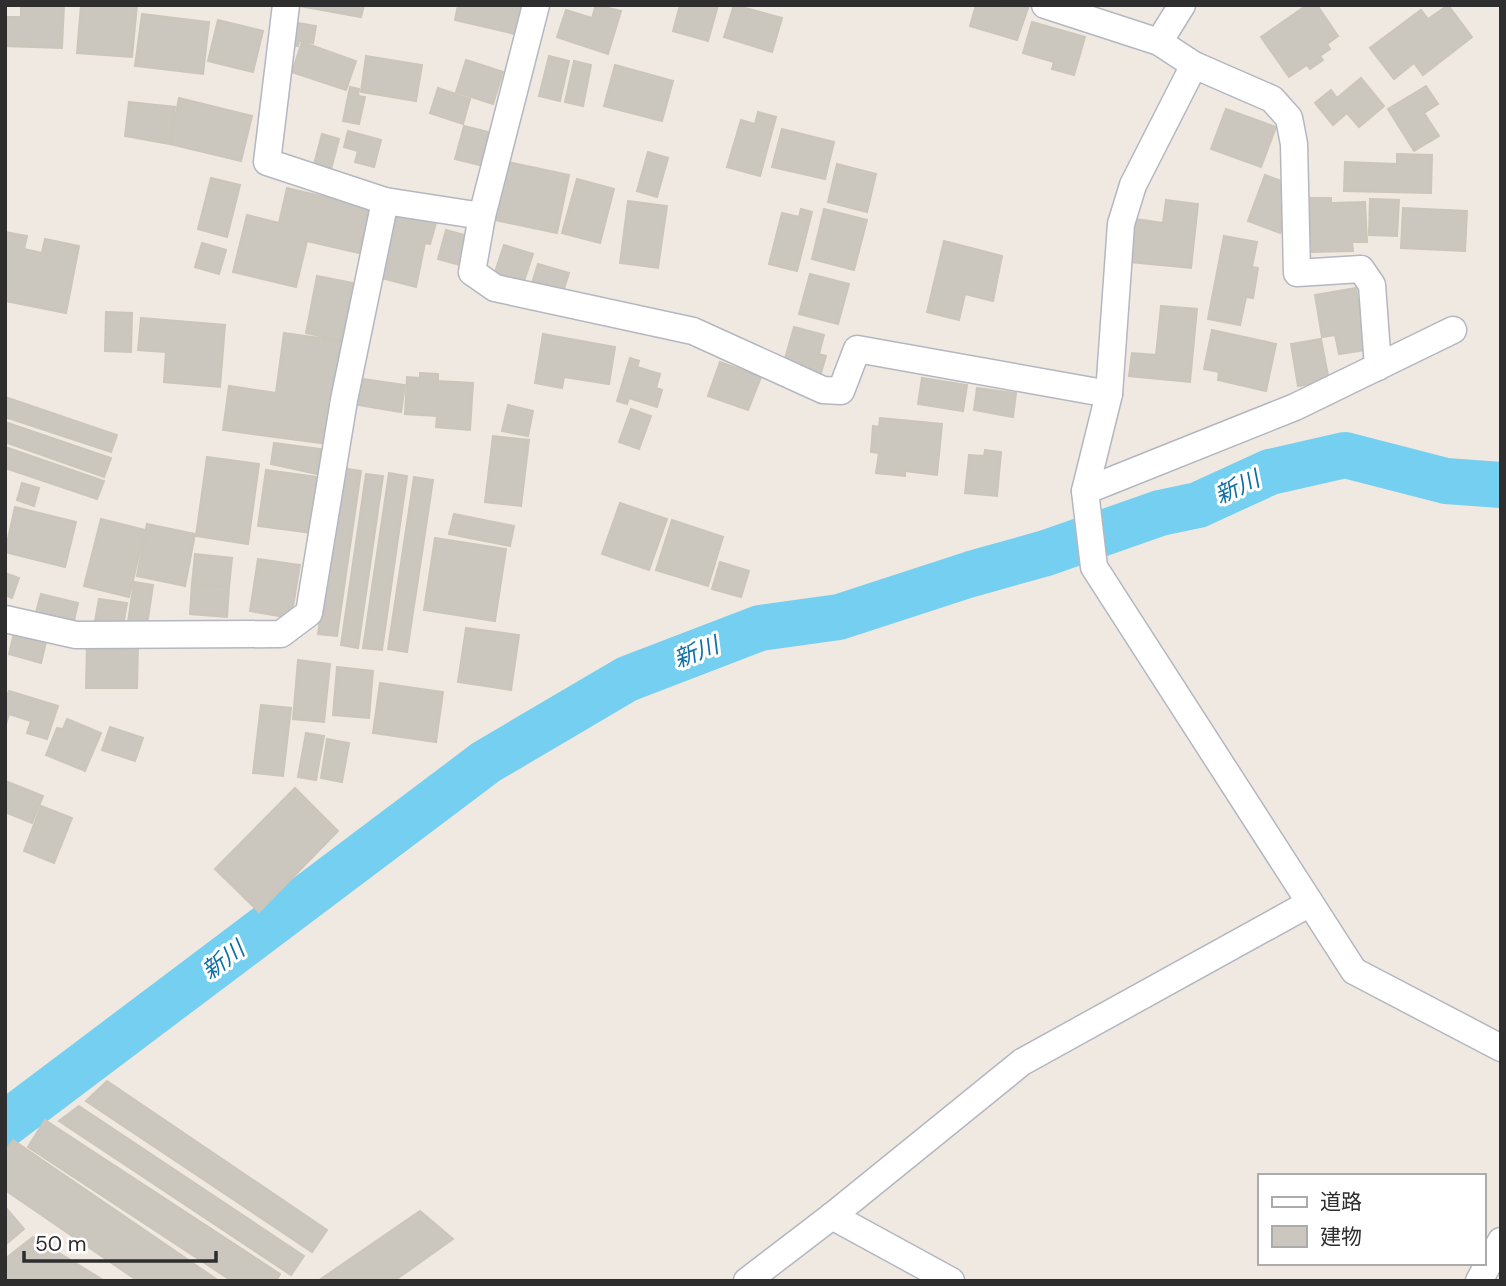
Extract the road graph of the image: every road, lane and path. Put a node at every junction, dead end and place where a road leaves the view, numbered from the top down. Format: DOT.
graph roads {
  1 [pos="536,5"];
  2 [pos="1045,5"];
  3 [pos="1182,5"];
  4 [pos="281,6"];
  5 [pos="1159,42"];
  6 [pos="1194,65"];
  7 [pos="385,201"];
  8 [pos="482,216"];
  9 [pos="1453,330"];
  10 [pos="1378,367"];
  11 [pos="1109,394"];
  12 [pos="1085,491"];
  13 [pos="5,619"];
  14 [pos="1310,903"];
  15 [pos="1501,1048"];
  16 [pos="832,1216"];
  17 [pos="1501,1241"];
  18 [pos="747,1281"];
  19 [pos="951,1281"];
  20 [pos="1479,1281"];
  1 -- 8 [label="street"];
  2 -- 5 [label="street"];
  3 -- 5 [label="street"];
  4 -- 7 [label="street"];
  5 -- 6 [label="street"];
  6 -- 10 [label="street"];
  6 -- 11 [label="street"];
  7 -- 8 [label="street"];
  7 -- 13 [label="street"];
  8 -- 11 [label="street"];
  9 -- 10 [label="street"];
  10 -- 12 [label="street"];
  11 -- 12 [label="street"];
  12 -- 14 [label="street"];
  14 -- 15 [label="street"];
  14 -- 16 [label="street"];
  16 -- 18 [label="street"];
  16 -- 19 [label="street"];
  17 -- 20 [label="street"];
}
